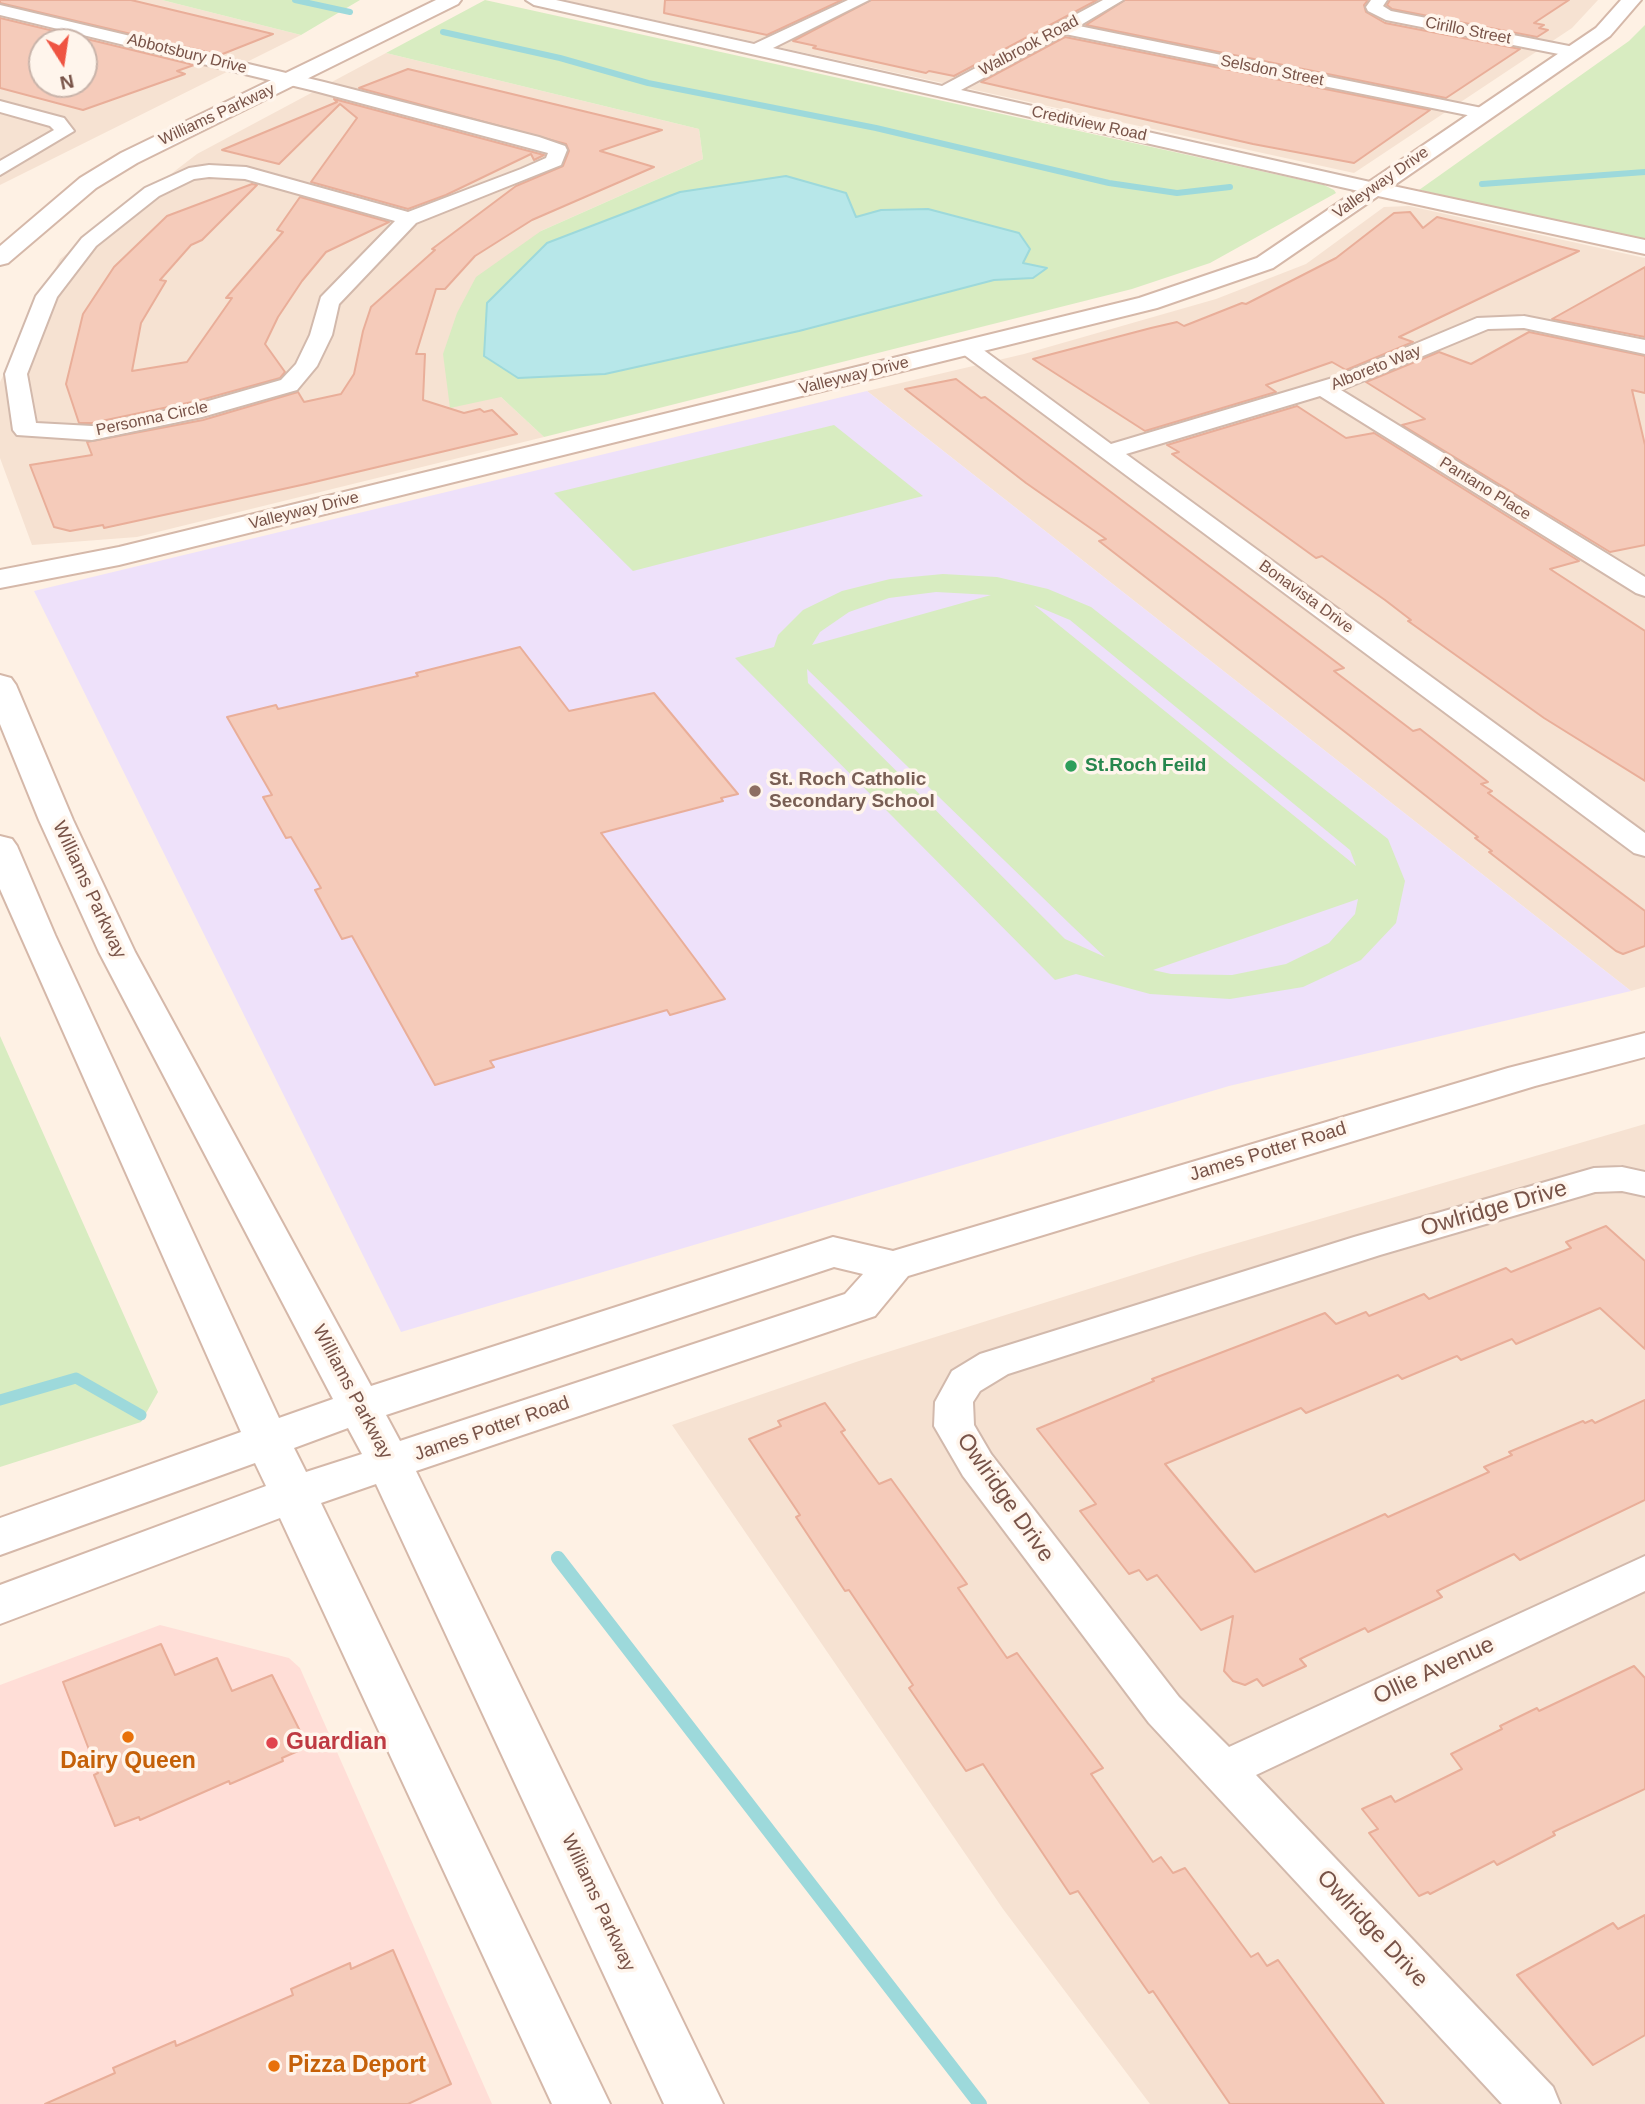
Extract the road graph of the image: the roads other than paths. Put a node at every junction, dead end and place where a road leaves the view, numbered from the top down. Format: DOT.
graph roads {
  1 [pos="412,0"];
  2 [pos="451,0"];
  3 [pos="534,0"];
  4 [pos="861,0"];
  5 [pos="1115,0"];
  6 [pos="1379,0"];
  7 [pos="1631,0"];
  8 [pos="0,10"];
  9 [pos="1062,28"];
  10 [pos="756,50"];
  11 [pos="1573,52"];
  12 [pos="267,74"];
  13 [pos="291,80"];
  14 [pos="944,92"];
  15 [pos="0,106"];
  16 [pos="1482,113"];
  17 [pos="0,169"];
  18 [pos="52,187"];
  19 [pos="1372,188"];
  20 [pos="409,219"];
  21 [pos="1645,247"];
  22 [pos="0,258"];
  23 [pos="1645,347"];
  24 [pos="966,348"];
  25 [pos="1324,389"];
  26 [pos="1108,452"];
  27 [pos="0,579"];
  28 [pos="1642,584"];
  29 [pos="0,685"];
  30 [pos="0,846"];
  31 [pos="1645,847"];
  32 [pos="1645,1045"];
  33 [pos="1645,1184"];
  34 [pos="893,1266"];
  35 [pos="359,1408"];
  36 [pos="269,1441"];
  37 [pos="390,1464"];
  38 [pos="295,1494"];
  39 [pos="0,1537"];
  40 [pos="1645,1572"];
  41 [pos="0,1605"];
  42 [pos="1223,1770"];
  43 [pos="581,2104"];
  44 [pos="694,2104"];
  45 [pos="1535,2104"];
  1 -- 12 [label="main road, Williams Parkway"];
  2 -- 13 [label="main road, Williams Parkway"];
  3 -- 10 [label="street, Creditview Road"];
  4 -- 10 [label="street"];
  5 -- 9 [label="street, Walbrook Road"];
  6 -- 11 [label="street, Cirillo Street"];
  7 -- 11 [label="main road, Valleyway Drive"];
  8 -- 12 [label="street, Abbotsbury Drive"];
  9 -- 14 [label="street, Walbrook Road"];
  9 -- 16 [label="street, Selsdon Street"];
  10 -- 14 [label="street, Creditview Road"];
  11 -- 16 [label="main road, Valleyway Drive"];
  12 -- 13 [label="street, Abbotsbury Drive"];
  12 -- 18 [label="main road, Williams Parkway"];
  13 -- 20 [label="street, Personna Circle"];
  13 -- 22 [label="main road, Williams Parkway"];
  14 -- 19 [label="street, Creditview Road"];
  15 -- 17 [label="street"];
  16 -- 19 [label="main road, Valleyway Drive"];
  19 -- 21 [label="main road, Creditview Road"];
  19 -- 24 [label="main road, Valleyway Drive"];
  20 -- 20 [label="street, Personna Circle"];
  23 -- 25 [label="street, Alboreto Way"];
  24 -- 26 [label="street, Bonavista Drive"];
  24 -- 27 [label="main road, Valleyway Drive"];
  25 -- 26 [label="street, Alboreto Way"];
  25 -- 28 [label="street, Pantano Place"];
  26 -- 31 [label="street, Bonavista Drive"];
  29 -- 35 [label="main road, Williams Parkway"];
  30 -- 36 [label="main road"];
  32 -- 34 [label="main road, James Potter Road"];
  33 -- 42 [label="street, Owlridge Drive"];
  34 -- 35 [label="main road, James Potter Road"];
  34 -- 37 [label="main road, James Potter Road"];
  35 -- 36 [label="main road, James Potter Road"];
  35 -- 37 [label="main road, Williams Parkway"];
  36 -- 38 [label="main road"];
  36 -- 39 [label="main road, James Potter Road"];
  37 -- 38 [label="main road, James Potter Road"];
  37 -- 44 [label="main road, Williams Parkway"];
  38 -- 41 [label="main road, James Potter Road"];
  38 -- 43 [label="main road"];
  40 -- 42 [label="street, Ollie Avenue"];
  42 -- 45 [label="street, Owlridge Drive"];
}
